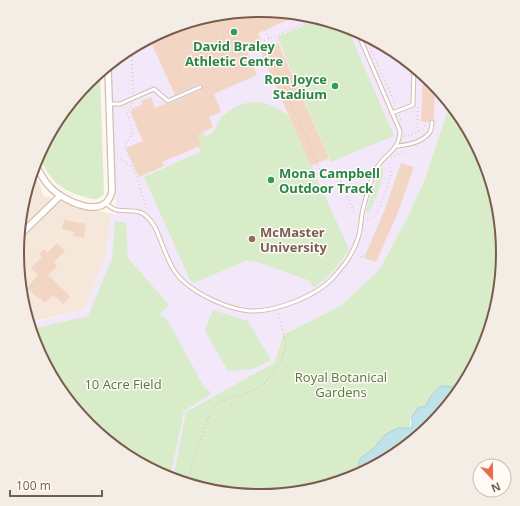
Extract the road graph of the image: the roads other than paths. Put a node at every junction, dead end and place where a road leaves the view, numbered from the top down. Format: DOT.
graph roads {
  1 [pos="361,40"];
  2 [pos="108,73"];
  3 [pos="414,74"];
  4 [pos="200,87"];
  5 [pos="109,104"];
  6 [pos="392,114"];
  7 [pos="432,122"];
  8 [pos="397,146"];
  9 [pos="39,171"];
  10 [pos="60,196"];
  11 [pos="106,204"];
  12 [pos="26,230"];
  1 -- 6 [label="lane"];
  2 -- 5 [label="street"];
  3 -- 6 [label="lane"];
  4 -- 5 [label="lane"];
  5 -- 11 [label="street"];
  6 -- 8 [label="lane"];
  7 -- 8 [label="lane"];
  8 -- 11 [label="lane"];
  9 -- 10 [label="street"];
  10 -- 11 [label="street"];
  10 -- 12 [label="street"];
}
